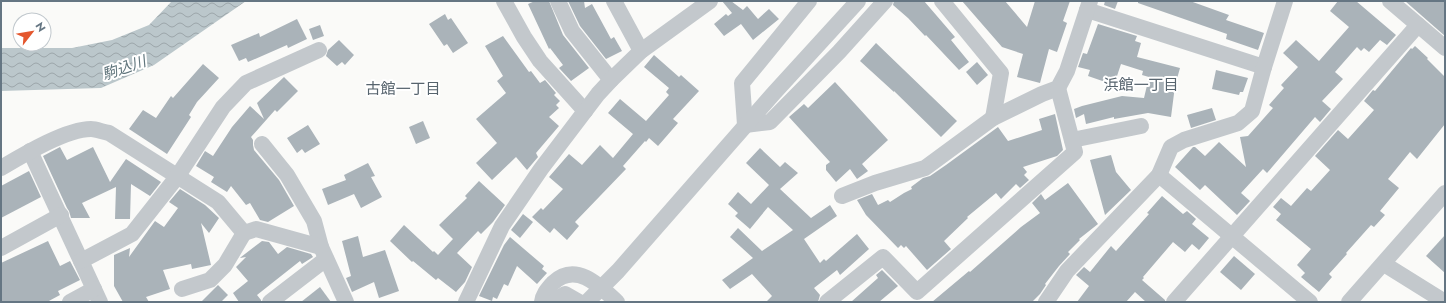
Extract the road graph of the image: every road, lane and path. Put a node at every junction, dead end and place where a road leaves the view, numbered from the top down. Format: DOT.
graph roads {
  1 [pos="504,1"];
  2 [pos="558,1"];
  3 [pos="614,1"];
  4 [pos="710,1"];
  5 [pos="809,1"];
  6 [pos="858,1"];
  7 [pos="885,1"];
  8 [pos="942,1"];
  9 [pos="1285,1"];
  10 [pos="1390,1"];
  11 [pos="1089,6"];
  12 [pos="1418,25"];
  13 [pos="1445,48"];
  14 [pos="319,50"];
  15 [pos="641,51"];
  16 [pos="1264,67"];
  17 [pos="611,80"];
  18 [pos="1058,88"];
  19 [pos="585,111"];
  20 [pos="992,118"];
  21 [pos="745,126"];
  22 [pos="1142,126"];
  23 [pos="1072,140"];
  24 [pos="262,144"];
  25 [pos="30,151"];
  26 [pos="1,168"];
  27 [pos="1159,175"];
  28 [pos="177,177"];
  29 [pos="1445,193"];
  30 [pos="842,196"];
  31 [pos="61,215"];
  32 [pos="244,233"];
  33 [pos="1232,236"];
  34 [pos="1,248"];
  35 [pos="323,253"];
  36 [pos="81,262"];
  37 [pos="1384,264"];
  38 [pos="601,288"];
  39 [pos="182,289"];
  40 [pos="97,296"];
  41 [pos="70,302"];
  42 [pos="270,302"];
  43 [pos="346,302"];
  44 [pos="466,302"];
  45 [pos="542,302"];
  46 [pos="554,302"];
  47 [pos="579,302"];
  48 [pos="587,302"];
  49 [pos="618,302"];
  50 [pos="827,302"];
  51 [pos="1046,302"];
  52 [pos="1174,302"];
  53 [pos="1310,302"];
  54 [pos="1349,302"];
  55 [pos="1445,302"];
  1 -- 19 [label="street"];
  2 -- 17 [label="street"];
  3 -- 15 [label="street"];
  4 -- 15 [label="street"];
  5 -- 21 [label="street"];
  6 -- 21 [label="street"];
  7 -- 21 [label="street"];
  8 -- 20 [label="street"];
  9 -- 16 [label="street"];
  10 -- 12 [label="street"];
  11 -- 16 [label="street"];
  11 -- 18 [label="street"];
  12 -- 13 [label="street"];
  12 -- 33 [label="street"];
  14 -- 28 [label="street"];
  15 -- 17 [label="street"];
  16 -- 27 [label="street"];
  17 -- 19 [label="street"];
  18 -- 20 [label="street"];
  18 -- 23 [label="street"];
  19 -- 44 [label="street"];
  20 -- 30 [label="street"];
  21 -- 38 [label="street"];
  22 -- 23 [label="street"];
  23 -- 50 [label="street"];
  24 -- 35 [label="street"];
  25 -- 26 [label="street"];
  25 -- 28 [label="street"];
  25 -- 31 [label="street"];
  27 -- 33 [label="street"];
  27 -- 51 [label="street"];
  28 -- 32 [label="street"];
  28 -- 36 [label="street"];
  29 -- 37 [label="street"];
  31 -- 34 [label="street"];
  31 -- 36 [label="street"];
  32 -- 35 [label="street"];
  32 -- 39 [label="street"];
  33 -- 52 [label="street"];
  33 -- 53 [label="street"];
  35 -- 42 [label="street"];
  35 -- 43 [label="street"];
  36 -- 40 [label="street"];
  37 -- 54 [label="street"];
  37 -- 55 [label="street"];
  38 -- 45 [label="street"];
  38 -- 48 [label="street"];
  38 -- 49 [label="street"];
  40 -- 41 [label="street"];
  46 -- 47 [label="street"];
}
